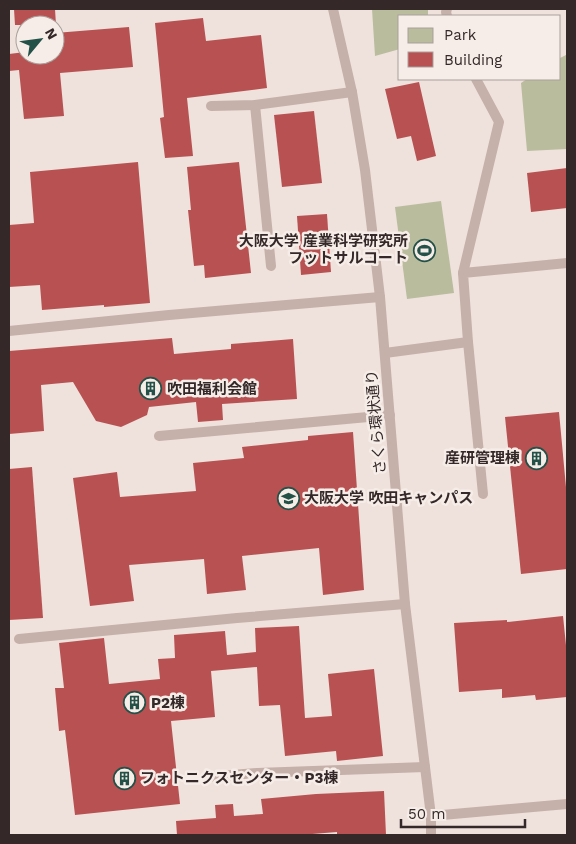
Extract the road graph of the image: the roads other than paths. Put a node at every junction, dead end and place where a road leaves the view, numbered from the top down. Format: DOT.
graph roads {
  1 [pos="334,9"];
  2 [pos="477,80"];
  3 [pos="352,92"];
  4 [pos="255,105"];
  5 [pos="211,106"];
  6 [pos="567,263"];
  7 [pos="270,266"];
  8 [pos="463,273"];
  9 [pos="380,297"];
  10 [pos="9,331"];
  11 [pos="468,342"];
  12 [pos="385,353"];
  13 [pos="390,415"];
  14 [pos="158,436"];
  15 [pos="483,494"];
  16 [pos="405,604"];
  17 [pos="19,639"];
  18 [pos="426,767"];
  19 [pos="207,777"];
  20 [pos="567,804"];
  21 [pos="431,816"];
  22 [pos="430,835"];
  1 -- 3 [label="lane, さくら環状通り"];
  2 -- 8 [label="lane"];
  3 -- 4 [label="lane"];
  3 -- 9 [label="lane, さくら環状通り"];
  4 -- 5 [label="lane"];
  4 -- 7 [label="lane"];
  6 -- 8 [label="lane"];
  8 -- 11 [label="lane"];
  9 -- 10 [label="lane"];
  9 -- 12 [label="lane, さくら環状通り"];
  11 -- 12 [label="lane"];
  11 -- 15 [label="lane"];
  12 -- 13 [label="lane, さくら環状通り"];
  13 -- 14 [label="lane"];
  13 -- 16 [label="lane, さくら環状通り"];
  16 -- 17 [label="lane"];
  16 -- 18 [label="lane, さくら環状通り"];
  18 -- 19 [label="lane"];
  18 -- 21 [label="lane, さくら環状通り"];
  20 -- 21 [label="lane"];
  21 -- 22 [label="lane, さくら環状通り"];
}
